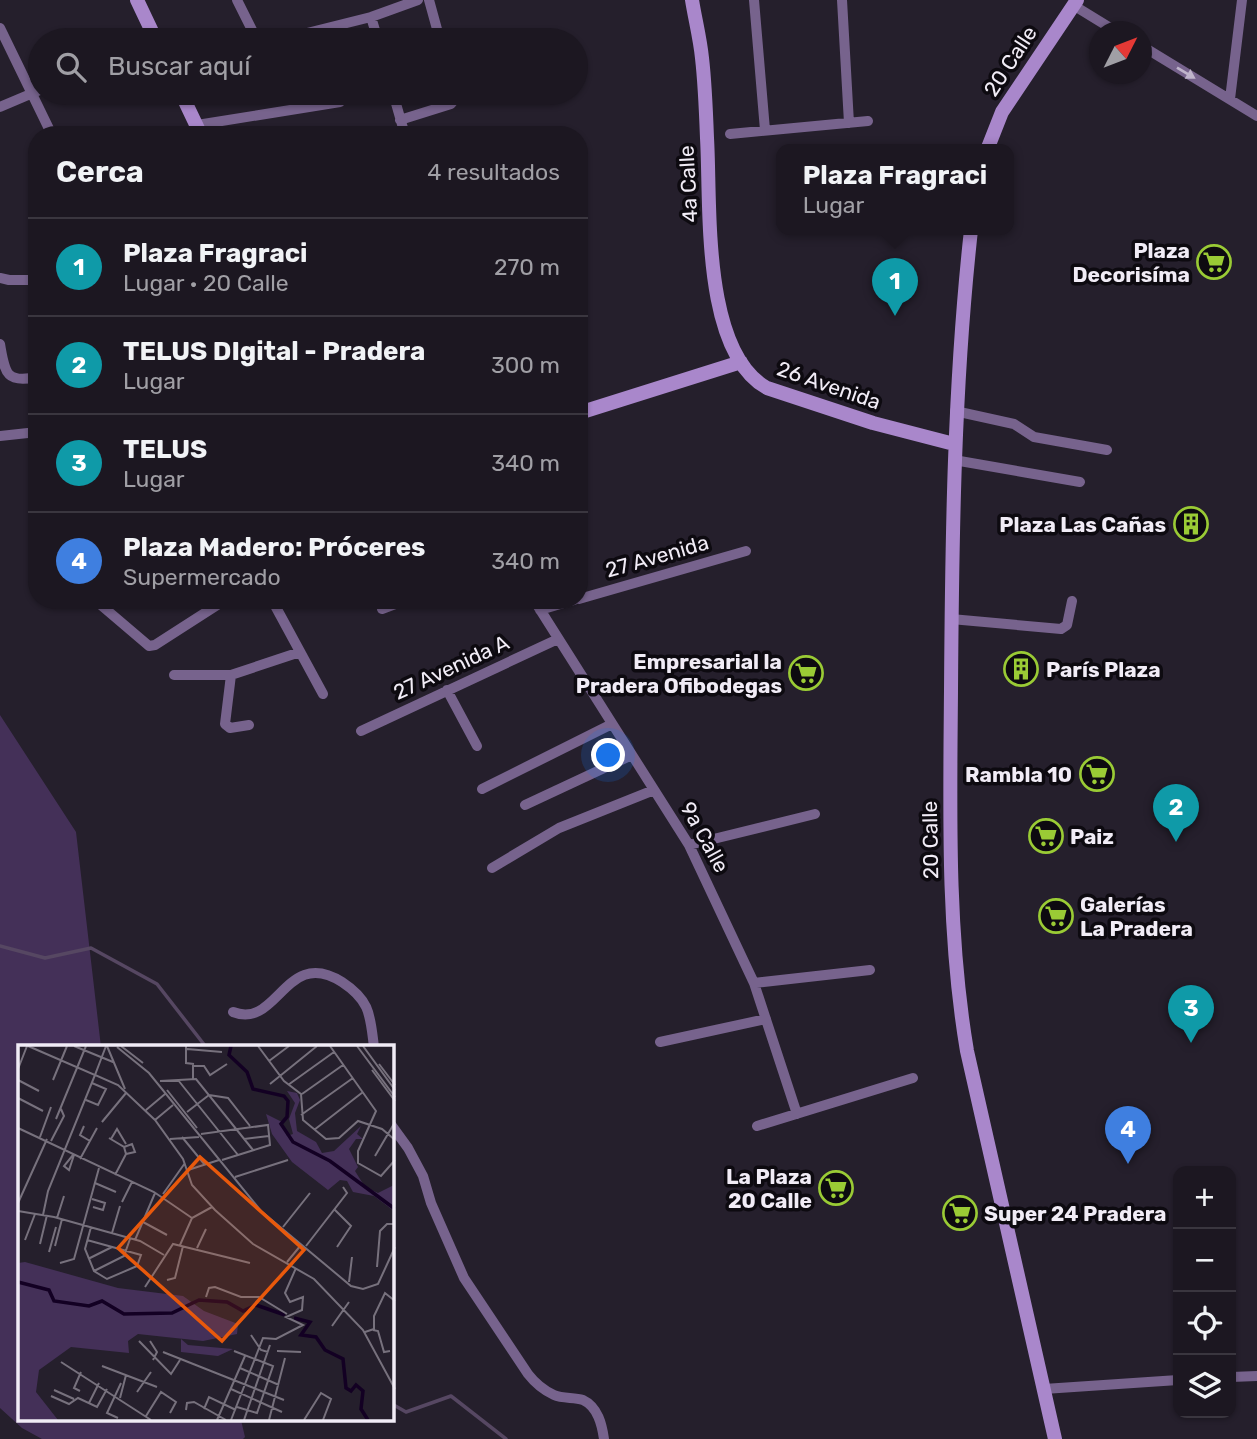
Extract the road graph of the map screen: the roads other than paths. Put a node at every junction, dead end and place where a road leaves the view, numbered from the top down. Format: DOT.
graph roads {
  1 [pos="137,0"];
  2 [pos="237,0"];
  3 [pos="418,0"];
  4 [pos="429,0"];
  5 [pos="692,0"];
  6 [pos="754,0"];
  7 [pos="842,0"];
  8 [pos="1242,0"];
  9 [pos="1075,2"];
  10 [pos="371,17"];
  11 [pos="1102,21"];
  12 [pos="0,28"];
  13 [pos="151,28"];
  14 [pos="251,28"];
  15 [pos="327,28"];
  16 [pos="374,28"];
  17 [pos="437,28"];
  18 [pos="1152,52"];
  19 [pos="28,78"];
  20 [pos="28,95"];
  21 [pos="1230,99"];
  22 [pos="41,105"];
  23 [pos="187,105"];
  24 [pos="325,105"];
  25 [pos="396,105"];
  26 [pos="448,105"];
  27 [pos="0,107"];
  28 [pos="1257,116"];
  29 [pos="400,120"];
  30 [pos="868,121"];
  31 [pos="849,122"];
  32 [pos="49,126"];
  33 [pos="197,126"];
  34 [pos="219,126"];
  35 [pos="402,126"];
  36 [pos="765,130"];
  37 [pos="730,134"];
  38 [pos="989,144"];
  39 [pos="971,235"];
  40 [pos="0,278"];
  41 [pos="28,280"];
  42 [pos="0,344"];
  43 [pos="741,362"];
  44 [pos="28,379"];
  45 [pos="588,410"];
  46 [pos="955,411"];
  47 [pos="28,433"];
  48 [pos="0,436"];
  49 [pos="954,444"];
  50 [pos="1107,450"];
  51 [pos="954,460"];
  52 [pos="1080,482"];
  53 [pos="746,551"];
  54 [pos="588,597"];
  55 [pos="1072,601"];
  56 [pos="105,609"];
  57 [pos="206,609"];
  58 [pos="277,609"];
  59 [pos="539,609"];
  60 [pos="951,619"];
  61 [pos="558,639"];
  62 [pos="300,652"];
  63 [pos="174,675"];
  64 [pos="231,676"];
  65 [pos="447,690"];
  66 [pos="323,694"];
  67 [pos="612,724"];
  68 [pos="249,725"];
  69 [pos="361,731"];
  70 [pos="477,746"];
  71 [pos="632,755"];
  72 [pos="482,789"];
  73 [pos="654,790"];
  74 [pos="525,805"];
  75 [pos="815,814"];
  76 [pos="689,845"];
  77 [pos="492,867"];
  78 [pos="870,970"];
  79 [pos="754,983"];
  80 [pos="233,1012"];
  81 [pos="766,1019"];
  82 [pos="660,1042"];
  83 [pos="374,1045"];
  84 [pos="913,1078"];
  85 [pos="797,1114"];
  86 [pos="757,1126"];
  87 [pos="394,1129"];
  88 [pos="1257,1376"];
  89 [pos="1236,1377"];
  90 [pos="1173,1380"];
  91 [pos="1044,1389"];
  92 [pos="604,1439"];
  93 [pos="1055,1439"];
  1 -- 13 [label="main road"];
  2 -- 14 [label="street"];
  3 -- 10 [label="street"];
  4 -- 17 [label="street"];
  5 -- 43 [label="main road, 4a Calle"];
  6 -- 36 [label="street"];
  7 -- 31 [label="street"];
  8 -- 21 [label="street"];
  9 -- 11 [label="street"];
  9 -- 38 [label="main road, 20 Calle"];
  10 -- 15 [label="street"];
  10 -- 16 [label="street"];
  12 -- 19 [label="street"];
  18 -- 21 [label="street, one-way"];
  20 -- 27 [label="street"];
  21 -- 28 [label="street"];
  22 -- 32 [label="street"];
  23 -- 33 [label="main road"];
  24 -- 34 [label="street"];
  25 -- 29 [label="street"];
  26 -- 29 [label="street"];
  29 -- 35 [label="street"];
  30 -- 31 [label="street"];
  31 -- 36 [label="street"];
  36 -- 37 [label="street"];
  39 -- 46 [label="main road, 20 Calle"];
  40 -- 41 [label="street"];
  42 -- 44 [label="street"];
  43 -- 45 [label="main road"];
  43 -- 49 [label="main road, 26 Avenida"];
  46 -- 49 [label="main road, 20 Calle"];
  46 -- 50 [label="street"];
  47 -- 48 [label="street"];
  49 -- 51 [label="main road, 20 Calle"];
  51 -- 52 [label="street"];
  51 -- 60 [label="main road, 20 Calle"];
  53 -- 54 [label="street, 27 Avenida"];
  55 -- 60 [label="street"];
  56 -- 57 [label="street"];
  58 -- 62 [label="street"];
  59 -- 61 [label="street, 9a Calle"];
  60 -- 91 [label="main road, 20 Calle"];
  61 -- 65 [label="street, 27 Avenida A"];
  61 -- 67 [label="street, 9a Calle"];
  62 -- 64 [label="street"];
  62 -- 66 [label="street"];
  63 -- 64 [label="street"];
  64 -- 68 [label="street"];
  65 -- 69 [label="street, 27 Avenida A"];
  65 -- 70 [label="street"];
  67 -- 71 [label="street, 9a Calle"];
  67 -- 72 [label="street"];
  71 -- 73 [label="street, 9a Calle"];
  71 -- 74 [label="street"];
  73 -- 76 [label="street, 9a Calle"];
  73 -- 77 [label="street"];
  75 -- 76 [label="street"];
  76 -- 79 [label="street, 9a Calle"];
  78 -- 79 [label="street"];
  79 -- 81 [label="street, 9a Calle"];
  80 -- 83 [label="street"];
  81 -- 82 [label="street"];
  81 -- 85 [label="street, 9a Calle"];
  84 -- 85 [label="street"];
  85 -- 86 [label="street"];
  87 -- 92 [label="street"];
  88 -- 89 [label="street"];
  90 -- 91 [label="street"];
  91 -- 93 [label="main road, 20 Calle"];
}
